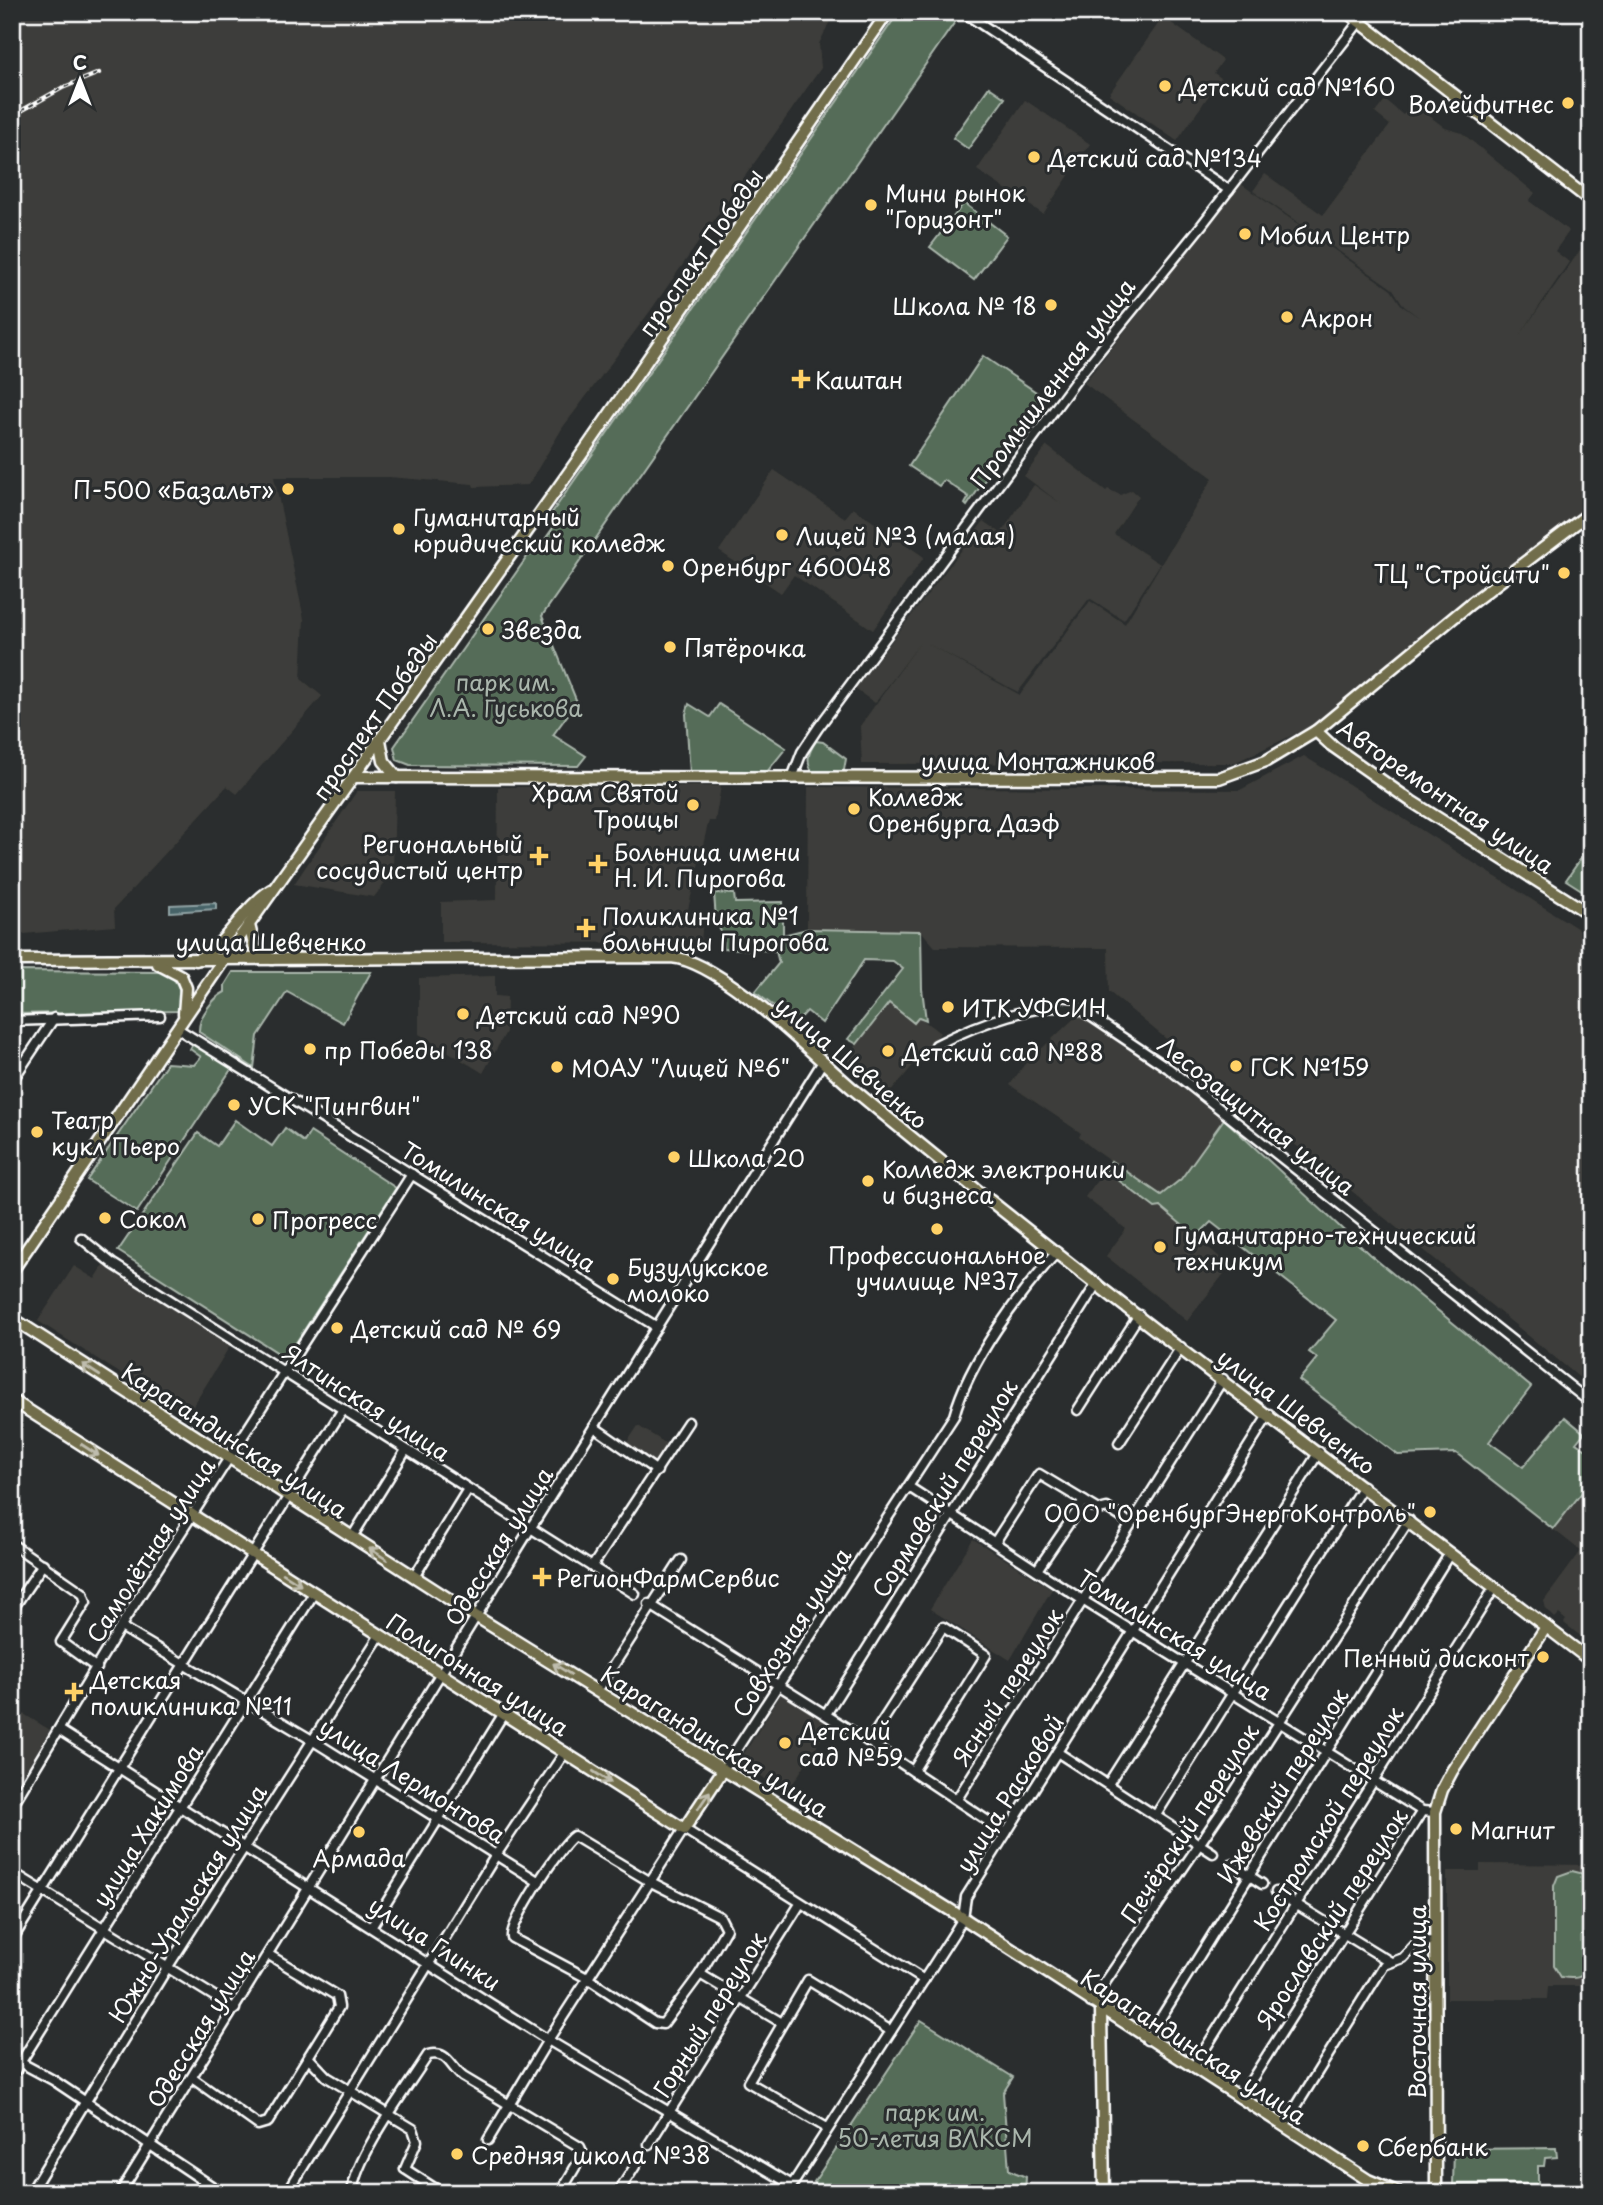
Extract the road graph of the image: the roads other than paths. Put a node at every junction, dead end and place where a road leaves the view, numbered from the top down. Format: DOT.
graph roads {
  1 [pos="888,12"];
  2 [pos="963,12"];
  3 [pos="1347,12"];
  4 [pos="1359,22"];
  5 [pos="1229,190"];
  6 [pos="1591,201"];
  7 [pos="1591,512"];
  8 [pos="1316,731"];
  9 [pos="380,740"];
  10 [pos="354,777"];
  11 [pos="397,778"];
  12 [pos="792,778"];
  13 [pos="277,886"];
  14 [pos="1591,915"];
  15 [pos="249,925"];
  16 [pos="12,960"];
  17 [pos="150,961"];
  18 [pos="193,961"];
  19 [pos="223,961"];
  20 [pos="276,961"];
  21 [pos="160,1016"];
  22 [pos="54,1018"];
  23 [pos="184,1018"];
  24 [pos="12,1021"];
  25 [pos="178,1029"];
  26 [pos="936,1045"];
  27 [pos="822,1063"];
  28 [pos="12,1081"];
  29 [pos="412,1174"];
  30 [pos="81,1238"];
  31 [pos="1057,1252"];
  32 [pos="12,1271"];
  33 [pos="1097,1283"];
  34 [pos="1139,1314"];
  35 [pos="12,1318"];
  36 [pos="657,1327"];
  37 [pos="1181,1347"];
  38 [pos="285,1373"];
  39 [pos="1223,1379"];
  40 [pos="12,1400"];
  41 [pos="1591,1403"];
  42 [pos="342,1409"];
  43 [pos="1078,1410"];
  44 [pos="1269,1414"];
  45 [pos="688,1422"];
  46 [pos="594,1427"];
  47 [pos="1119,1443"];
  48 [pos="406,1450"];
  49 [pos="1319,1452"];
  50 [pos="230,1460"];
  51 [pos="657,1471"];
  52 [pos="1363,1486"];
  53 [pos="909,1487"];
  54 [pos="468,1489"];
  55 [pos="289,1497"];
  56 [pos="1084,1501"];
  57 [pos="950,1513"];
  58 [pos="192,1517"];
  59 [pos="1409,1520"];
  60 [pos="1130,1524"];
  61 [pos="530,1529"];
  62 [pos="352,1537"];
  63 [pos="995,1542"];
  64 [pos="12,1544"];
  65 [pos="1450,1553"];
  66 [pos="253,1555"];
  67 [pos="681,1560"];
  68 [pos="43,1564"];
  69 [pos="592,1567"];
  70 [pos="1037,1570"];
  71 [pos="414,1577"];
  72 [pos="1495,1587"];
  73 [pos="314,1593"];
  74 [pos="635,1594"];
  75 [pos="1084,1601"];
  76 [pos="650,1604"];
  77 [pos="12,1610"];
  78 [pos="477,1617"];
  79 [pos="121,1626"];
  80 [pos="1546,1627"];
  81 [pos="1132,1631"];
  82 [pos="380,1635"];
  83 [pos="1591,1661"];
  84 [pos="185,1664"];
  85 [pos="1185,1664"];
  86 [pos="97,1668"];
  87 [pos="442,1674"];
  88 [pos="778,1685"];
  89 [pos="597,1691"];
  90 [pos="1231,1693"];
  91 [pos="247,1700"];
  92 [pos="504,1713"];
  93 [pos="826,1714"];
  94 [pos="1279,1722"];
  95 [pos="59,1730"];
  96 [pos="312,1740"];
  97 [pos="869,1742"];
  98 [pos="1326,1751"];
  99 [pos="565,1752"];
  100 [pos="1057,1752"];
  101 [pos="121,1770"];
  102 [pos="723,1770"];
  103 [pos="913,1771"];
  104 [pos="376,1780"];
  105 [pos="1374,1782"];
  106 [pos="1108,1784"];
  107 [pos="957,1799"];
  108 [pos="12,1806"];
  109 [pos="181,1808"];
  110 [pos="1422,1811"];
  111 [pos="1435,1812"];
  112 [pos="1156,1815"];
  113 [pos="438,1820"];
  114 [pos="684,1829"];
  115 [pos="1006,1833"];
  116 [pos="1200,1843"];
  117 [pos="246,1848"];
  118 [pos="1213,1853"];
  119 [pos="496,1855"];
  120 [pos="1231,1864"];
  121 [pos="12,1872"];
  122 [pos="1247,1875"];
  123 [pos="649,1881"];
  124 [pos="540,1882"];
  125 [pos="1262,1884"];
  126 [pos="311,1887"];
  127 [pos="44,1891"];
  128 [pos="1276,1892"];
  129 [pos="1296,1903"];
  130 [pos="800,1904"];
  131 [pos="963,1919"];
  132 [pos="372,1926"];
  133 [pos="105,1929"];
  134 [pos="1342,1933"];
  135 [pos="12,1940"];
  136 [pos="1434,1941"];
  137 [pos="269,1955"];
  138 [pos="1389,1961"];
  139 [pos="430,1963"];
  140 [pos="167,1968"];
  141 [pos="700,1973"];
  142 [pos="587,1979"];
  143 [pos="924,1980"];
  144 [pos="741,1999"];
  145 [pos="1091,2003"];
  146 [pos="235,2009"];
  147 [pos="1101,2010"];
  148 [pos="1117,2020"];
  149 [pos="782,2023"];
  150 [pos="891,2031"];
  151 [pos="548,2039"];
  152 [pos="1147,2039"];
  153 [pos="1103,2040"];
  154 [pos="12,2058"];
  155 [pos="309,2058"];
  156 [pos="21,2063"];
  157 [pos="1193,2068"];
  158 [pos="12,2076"];
  159 [pos="192,2078"];
  160 [pos="349,2090"];
  161 [pos="1240,2098"];
  162 [pos="85,2103"];
  163 [pos="509,2105"];
  164 [pos="670,2113"];
  165 [pos="390,2115"];
  166 [pos="1284,2126"];
  167 [pos="827,2128"];
  168 [pos="488,2140"];
  169 [pos="150,2144"];
  170 [pos="649,2144"];
  171 [pos="637,2163"];
  172 [pos="790,2189"];
  173 [pos="30,2193"];
  174 [pos="120,2193"];
  175 [pos="222,2193"];
  176 [pos="287,2193"];
  177 [pos="352,2193"];
  178 [pos="442,2193"];
  179 [pos="560,2193"];
  180 [pos="618,2193"];
  181 [pos="1104,2193"];
  182 [pos="1399,2193"];
  183 [pos="1436,2193"];
  1 -- 9 [label="main road, проспект Победы"];
  2 -- 5 [label="street"];
  3 -- 4 [label="main road"];
  4 -- 5 [label="street, Промышленная улица"];
  4 -- 6 [label="main road"];
  5 -- 12 [label="street, Промышленная улица"];
  7 -- 8 [label="main road, улица Монтажников"];
  8 -- 12 [label="main road, улица Монтажников"];
  8 -- 14 [label="main road, Авторемонтная улица"];
  9 -- 10 [label="main road, проспект Победы"];
  9 -- 11 [label="main road"];
  10 -- 11 [label="main road, улица Монтажников"];
  10 -- 13 [label="main road, проспект Победы"];
  11 -- 12 [label="main road, улица Монтажников"];
  13 -- 15 [label="main road, проспект Победы"];
  13 -- 18 [label="main road"];
  15 -- 19 [label="main road, проспект Победы"];
  15 -- 20 [label="main road"];
  16 -- 17 [label="main road, улица Шевченко"];
  17 -- 18 [label="main road, улица Шевченко"];
  17 -- 23 [label="main road"];
  18 -- 19 [label="main road, улица Шевченко"];
  19 -- 20 [label="main road, улица Шевченко"];
  19 -- 23 [label="main road, проспект Победы"];
  20 -- 27 [label="main road, улица Шевченко"];
  21 -- 22 [label="street"];
  22 -- 24 [label="street"];
  22 -- 28 [label="street"];
  23 -- 25 [label="main road, проспект Победы"];
  25 -- 29 [label="street, Томилинская улица"];
  25 -- 32 [label="main road, проспект Победы"];
  26 -- 41 [label="street, Лесозащитная улица"];
  27 -- 31 [label="main road, улица Шевченко"];
  27 -- 36 [label="street, Одесская улица"];
  29 -- 36 [label="street, Томилинская улица"];
  29 -- 38 [label="street, Самолётная улица"];
  30 -- 38 [label="street, Ялтинская улица"];
  31 -- 33 [label="main road, улица Шевченко"];
  31 -- 53 [label="street, Совхозная улица"];
  33 -- 34 [label="main road, улица Шевченко"];
  33 -- 57 [label="street, Сормовский переулок"];
  34 -- 37 [label="main road, улица Шевченко"];
  34 -- 43 [label="street"];
  50 -- 35 [label="main road, Карагандинская улица, one-way"];
  36 -- 46 [label="street, Одесская улица"];
  37 -- 39 [label="main road, улица Шевченко"];
  37 -- 47 [label="street"];
  38 -- 42 [label="street, Ялтинская улица"];
  38 -- 50 [label="street, Самолётная улица"];
  39 -- 44 [label="main road, улица Шевченко"];
  39 -- 60 [label="street, Ясный переулок"];
  40 -- 58 [label="main road, Полигонная улица, one-way"];
  42 -- 48 [label="street, Ялтинская улица"];
  42 -- 55 [label="street"];
  44 -- 49 [label="main road, улица Шевченко"];
  44 -- 81 [label="street, улица Расковой"];
  45 -- 51 [label="street"];
  46 -- 51 [label="street"];
  46 -- 61 [label="street, Одесская улица"];
  48 -- 54 [label="street, Ялтинская улица"];
  48 -- 62 [label="street"];
  49 -- 52 [label="main road, улица Шевченко"];
  49 -- 85 [label="street"];
  50 -- 55 [label="main road, Карагандинская улица"];
  50 -- 58 [label="street, Самолётная улица"];
  51 -- 69 [label="street"];
  52 -- 59 [label="main road, улица Шевченко"];
  52 -- 90 [label="street"];
  53 -- 57 [label="street, Томилинская улица"];
  53 -- 88 [label="street, Совхозная улица"];
  54 -- 61 [label="street, Ялтинская улица"];
  54 -- 71 [label="street"];
  55 -- 62 [label="main road, Карагандинская улица"];
  55 -- 66 [label="street"];
  56 -- 60 [label="street"];
  56 -- 63 [label="street"];
  56 -- 70 [label="street"];
  57 -- 63 [label="street, Томилинская улица"];
  57 -- 93 [label="street, Сормовский переулок"];
  58 -- 66 [label="main road, Полигонная улица"];
  58 -- 79 [label="street, Самолётная улица"];
  59 -- 65 [label="main road, улица Шевченко"];
  59 -- 94 [label="street, Печёрский переулок"];
  60 -- 75 [label="street, Ясный переулок"];
  61 -- 69 [label="street, Ялтинская улица"];
  61 -- 78 [label="street, Одесская улица"];
  71 -- 62 [label="main road, Карагандинская улица, one-way"];
  63 -- 70 [label="street, Томилинская улица"];
  64 -- 68 [label="street"];
  65 -- 72 [label="main road, улица Шевченко"];
  65 -- 98 [label="street, Ижевский переулок"];
  66 -- 73 [label="main road, Полигонная улица, one-way"];
  66 -- 84 [label="street"];
  67 -- 76 [label="street"];
  68 -- 77 [label="street"];
  68 -- 86 [label="street"];
  69 -- 74 [label="street, Ялтинская улица"];
  70 -- 75 [label="street, Томилинская улица"];
  71 -- 78 [label="main road, Карагандинская улица"];
  72 -- 80 [label="main road, улица Шевченко"];
  72 -- 105 [label="street, Костромской переулок"];
  73 -- 82 [label="main road, Полигонная улица"];
  73 -- 91 [label="street, улица Хакимова"];
  75 -- 81 [label="street, Томилинская улица"];
  75 -- 107 [label="street, Ясный переулок"];
  76 -- 88 [label="street"];
  76 -- 89 [label="street"];
  78 -- 87 [label="street, Одесская улица"];
  89 -- 78 [label="main road, Карагандинская улица, one-way"];
  79 -- 84 [label="street, улица Лермонтова"];
  79 -- 86 [label="street, Самолётная улица"];
  80 -- 83 [label="main road, улица Шевченко"];
  80 -- 111 [label="main road, Ярославский переулок"];
  81 -- 85 [label="street, Томилинская улица"];
  81 -- 100 [label="street, улица Расковой"];
  82 -- 87 [label="main road, Полигонная улица"];
  82 -- 96 [label="street, Южно-Уральская улица"];
  84 -- 91 [label="street, улица Лермонтова"];
  84 -- 101 [label="street"];
  85 -- 90 [label="street, Томилинская улица"];
  85 -- 106 [label="street"];
  86 -- 95 [label="street, Самолётная улица"];
  87 -- 92 [label="main road, Полигонная улица"];
  87 -- 104 [label="street, Одесская улица"];
  88 -- 93 [label="street"];
  88 -- 102 [label="street, Совхозная улица"];
  89 -- 102 [label="main road, Карагандинская улица"];
  90 -- 94 [label="street, Томилинская улица"];
  90 -- 112 [label="street"];
  91 -- 96 [label="street, улица Лермонтова"];
  91 -- 109 [label="street, улица Хакимова"];
  92 -- 99 [label="main road, Полигонная улица"];
  92 -- 113 [label="street"];
  93 -- 97 [label="street"];
  94 -- 98 [label="street, Томилинская улица"];
  94 -- 116 [label="street, Печёрский переулок"];
  95 -- 101 [label="street, улица Глинки"];
  95 -- 108 [label="street, Самолётная улица"];
  96 -- 104 [label="street, улица Лермонтова"];
  96 -- 117 [label="street, Южно-Уральская улица"];
  97 -- 103 [label="street"];
  97 -- 103 [label="street"];
  98 -- 105 [label="street, Томилинская улица"];
  98 -- 122 [label="street, Ижевский переулок"];
  99 -- 114 [label="main road, Полигонная улица, one-way"];
  99 -- 119 [label="street"];
  100 -- 106 [label="street"];
  100 -- 115 [label="street, улица Расковой"];
  101 -- 109 [label="street, улица Глинки"];
  101 -- 127 [label="street"];
  114 -- 102 [label="main road, Совхозная улица, one-way"];
  102 -- 131 [label="main road, Карагандинская улица"];
  103 -- 107 [label="street"];
  104 -- 113 [label="street, улица Лермонтова"];
  104 -- 126 [label="street, Одесская улица"];
  105 -- 110 [label="street, Томилинская улица"];
  105 -- 129 [label="street, Костромской переулок"];
  106 -- 112 [label="street"];
  107 -- 115 [label="street"];
  109 -- 117 [label="street, улица Глинки"];
  109 -- 133 [label="street, улица Хакимова"];
  110 -- 111 [label="street, Ярославский переулок"];
  110 -- 134 [label="street, Ярославский переулок"];
  111 -- 136 [label="main road, Восточная улица"];
  112 -- 116 [label="street"];
  113 -- 119 [label="street, улица Лермонтова"];
  113 -- 132 [label="street"];
  114 -- 123 [label="street, Совхозная улица"];
  114 -- 130 [label="street, Полигонная улица"];
  115 -- 131 [label="street, улица Расковой"];
  116 -- 118 [label="street"];
  116 -- 145 [label="street, Печёрский переулок"];
  117 -- 126 [label="street, улица Глинки"];
  117 -- 140 [label="street, Южно-Уральская улица"];
  119 -- 124 [label="street, улица Лермонтова"];
  119 -- 139 [label="street"];
  120 -- 122 [label="street"];
  121 -- 127 [label="street"];
  122 -- 125 [label="street"];
  122 -- 152 [label="street, Ижевский переулок"];
  123 -- 124 [label="street"];
  123 -- 141 [label="street"];
  123 -- 142 [label="street, Совхозная улица"];
  124 -- 142 [label="street"];
  126 -- 132 [label="street, улица Глинки"];
  126 -- 137 [label="street, Одесская улица"];
  127 -- 133 [label="street"];
  127 -- 135 [label="street"];
  128 -- 129 [label="street"];
  129 -- 134 [label="street"];
  129 -- 157 [label="street, Костромской переулок"];
  130 -- 143 [label="street, Полигонная улица"];
  130 -- 144 [label="street, Горный переулок"];
  131 -- 143 [label="street, улица Расковой"];
  131 -- 145 [label="main road, Карагандинская улица"];
  132 -- 139 [label="street, улица Глинки"];
  133 -- 140 [label="street"];
  133 -- 156 [label="street, улица Хакимова"];
  134 -- 138 [label="street"];
  134 -- 161 [label="street, Ярославский переулок"];
  136 -- 138 [label="street"];
  136 -- 183 [label="main road, Восточная улица"];
  137 -- 146 [label="street, Одесская улица"];
  137 -- 155 [label="street"];
  138 -- 166 [label="street"];
  139 -- 151 [label="street, улица Глинки"];
  139 -- 160 [label="street"];
  140 -- 146 [label="street"];
  140 -- 162 [label="street, Южно-Уральская улица"];
  141 -- 142 [label="street"];
  141 -- 144 [label="street"];
  142 -- 151 [label="street, Совхозная улица"];
  143 -- 150 [label="street, улица Расковой"];
  144 -- 149 [label="street"];
  144 -- 164 [label="street, Горный переулок"];
  145 -- 147 [label="main road, Карагандинская улица"];
  146 -- 159 [label="street, Одесская улица"];
  147 -- 148 [label="main road, Карагандинская улица"];
  147 -- 153 [label="main road"];
  148 -- 152 [label="main road, Карагандинская улица"];
  148 -- 153 [label="main road"];
  149 -- 150 [label="street"];
  149 -- 167 [label="street"];
  150 -- 167 [label="street, улица Расковой"];
  151 -- 163 [label="street, Совхозная улица"];
  151 -- 164 [label="street, улица Глинки"];
  152 -- 157 [label="main road, Карагандинская улица"];
  153 -- 181 [label="main road"];
  154 -- 156 [label="street"];
  155 -- 159 [label="street"];
  155 -- 160 [label="street"];
  156 -- 158 [label="street, улица Хакимова"];
  156 -- 162 [label="street"];
  157 -- 161 [label="main road, Карагандинская улица"];
  159 -- 169 [label="street, Одесская улица"];
  160 -- 165 [label="street"];
  160 -- 176 [label="street"];
  161 -- 166 [label="main road, Карагандинская улица"];
  162 -- 169 [label="street"];
  162 -- 173 [label="street, Южно-Уральская улица"];
  163 -- 165 [label="street"];
  163 -- 168 [label="street, Совхозная улица"];
  163 -- 179 [label="street"];
  164 -- 170 [label="street, Горный переулок"];
  164 -- 172 [label="street, улица Глинки"];
  165 -- 177 [label="street"];
  165 -- 178 [label="street"];
  166 -- 182 [label="main road, Карагандинская улица"];
  167 -- 172 [label="street, улица Расковой"];
  169 -- 174 [label="street, Одесская улица"];
  169 -- 175 [label="street"];
  171 -- 180 [label="street"];
}
